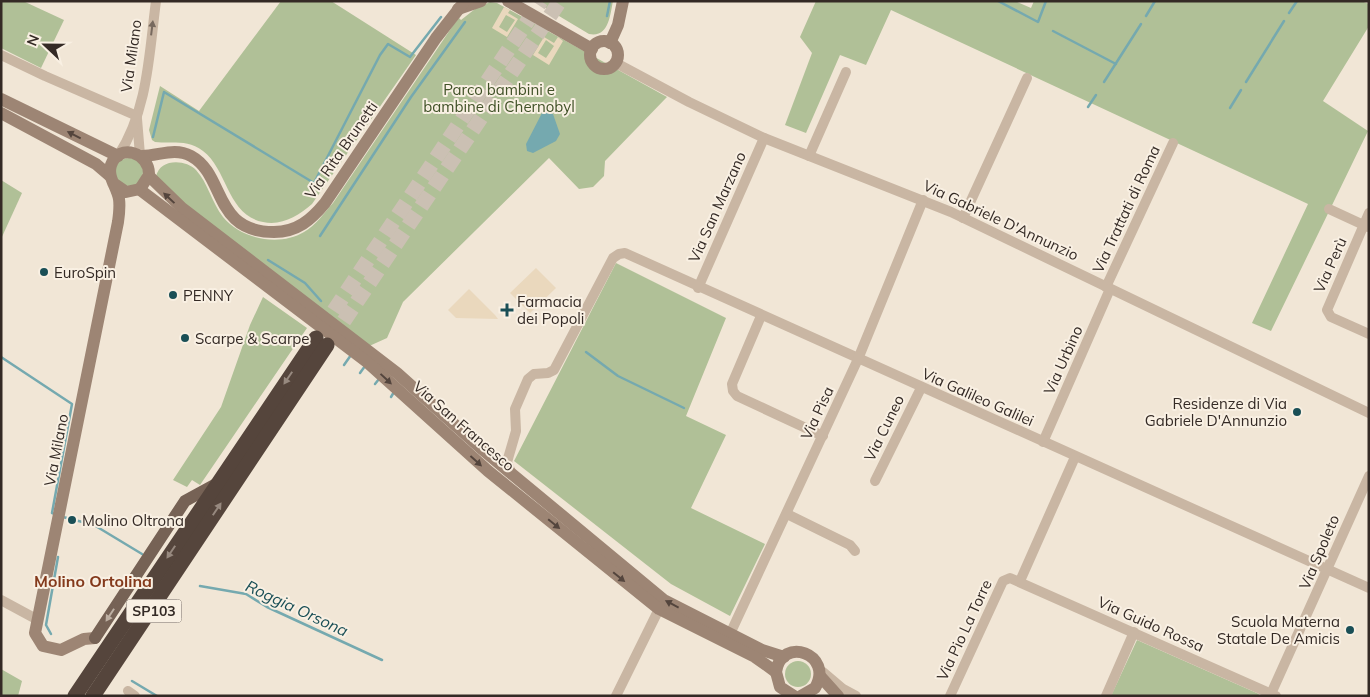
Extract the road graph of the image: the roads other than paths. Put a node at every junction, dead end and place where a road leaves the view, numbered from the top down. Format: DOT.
graph roads {
  1 [pos="156,1"];
  2 [pos="480,1"];
  3 [pos="623,1"];
  4 [pos="510,2"];
  5 [pos="462,5"];
  6 [pos="610,43"];
  7 [pos="592,49"];
  8 [pos="1,55"];
  9 [pos="616,63"];
  10 [pos="846,72"];
  11 [pos="1027,78"];
  12 [pos="1,99"];
  13 [pos="1,114"];
  14 [pos="137,116"];
  15 [pos="764,138"];
  16 [pos="1173,143"];
  17 [pos="184,153"];
  18 [pos="118,156"];
  19 [pos="141,156"];
  20 [pos="809,156"];
  21 [pos="149,174"];
  22 [pos="112,180"];
  23 [pos="136,190"];
  24 [pos="923,200"];
  25 [pos="1329,210"];
  26 [pos="1369,213"];
  27 [pos="963,218"];
  28 [pos="118,222"];
  29 [pos="1366,226"];
  30 [pos="698,288"];
  31 [pos="1108,288"];
  32 [pos="761,316"];
  33 [pos="1369,334"];
  34 [pos="858,359"];
  35 [pos="921,388"];
  36 [pos="1369,413"];
  37 [pos="823,436"];
  38 [pos="512,442"];
  39 [pos="1043,442"];
  40 [pos="483,450"];
  41 [pos="1075,457"];
  42 [pos="512,474"];
  43 [pos="1369,476"];
  44 [pos="875,481"];
  45 [pos="218,483"];
  46 [pos="787,514"];
  47 [pos="205,527"];
  48 [pos="855,551"];
  49 [pos="1326,569"];
  50 [pos="1020,582"];
  51 [pos="1369,588"];
  52 [pos="1,600"];
  53 [pos="659,609"];
  54 [pos="36,626"];
  55 [pos="1134,632"];
  56 [pos="730,634"];
  57 [pos="95,638"];
  58 [pos="784,657"];
  59 [pos="819,671"];
  60 [pos="776,672"];
  61 [pos="806,694"];
  62 [pos="1272,695"];
  63 [pos="75,696"];
  64 [pos="93,696"];
  65 [pos="102,696"];
  66 [pos="616,696"];
  67 [pos="794,696"];
  68 [pos="833,696"];
  69 [pos="838,696"];
  70 [pos="856,696"];
  71 [pos="950,696"];
  72 [pos="1106,696"];
  14 -- 1 [label="street, Via Milano, one-way"];
  2 -- 5 [label="street, Via Rita Brunetti"];
  3 -- 6 [label="street"];
  4 -- 7 [label="street"];
  5 -- 17 [label="street, Via Rita Brunetti"];
  6 -- 7 [label="street"];
  6 -- 9 [label="street"];
  7 -- 9 [label="street, Via Gabriele D'Annunzio"];
  8 -- 14 [label="street"];
  9 -- 15 [label="street, Via Gabriele D'Annunzio"];
  10 -- 20 [label="street"];
  11 -- 27 [label="street"];
  18 -- 12 [label="street, one-way"];
  13 -- 22 [label="street"];
  14 -- 18 [label="street, Via Milano"];
  14 -- 19 [label="street, Via Milano"];
  15 -- 20 [label="street, Via Gabriele D'Annunzio"];
  15 -- 30 [label="street, Via San Marzano"];
  16 -- 31 [label="street, Via Trattati di Roma"];
  17 -- 19 [label="street"];
  17 -- 21 [label="street"];
  18 -- 19 [label="street"];
  18 -- 22 [label="street"];
  19 -- 21 [label="street"];
  20 -- 24 [label="street, Via Gabriele D'Annunzio"];
  21 -- 23 [label="street"];
  40 -- 21 [label="street, Via San Francesco, one-way"];
  22 -- 23 [label="street"];
  22 -- 28 [label="street, Via Milano"];
  23 -- 28 [label="street, Via Milano"];
  23 -- 53 [label="street, Via San Francesco, one-way"];
  24 -- 27 [label="street, Via Gabriele D'Annunzio"];
  24 -- 34 [label="street, Via Pisa"];
  25 -- 29 [label="street"];
  26 -- 29 [label="street, Via Perù"];
  27 -- 31 [label="street, Via Gabriele D'Annunzio"];
  28 -- 54 [label="street, Via Milano"];
  29 -- 33 [label="street, Via Perù"];
  30 -- 32 [label="street, Via Galileo Galilei"];
  30 -- 38 [label="street, Via Galileo Galilei"];
  31 -- 36 [label="street, Via Gabriele D'Annunzio"];
  31 -- 39 [label="street, Via Urbino"];
  32 -- 34 [label="street, Via Galileo Galilei"];
  32 -- 37 [label="street"];
  34 -- 35 [label="street, Via Galileo Galilei"];
  34 -- 37 [label="street, Via Pisa"];
  35 -- 39 [label="street, Via Galileo Galilei"];
  35 -- 44 [label="street, Via Cuneo"];
  37 -- 46 [label="street, Via Pisa"];
  38 -- 40 [label="street"];
  38 -- 42 [label="street"];
  39 -- 41 [label="street, Via Galileo Galilei"];
  40 -- 42 [label="street, Via San Francesco"];
  41 -- 49 [label="street, Via Galileo Galilei"];
  41 -- 50 [label="street"];
  56 -- 42 [label="street, Via San Francesco, one-way"];
  43 -- 49 [label="street, Via Spoleto"];
  47 -- 45 [label="highway, SP103, one-way"];
  45 -- 57 [label="main road, one-way"];
  45 -- 63 [label="highway, SP103, one-way"];
  46 -- 48 [label="street"];
  46 -- 56 [label="street, Via Pisa"];
  47 -- 64 [label="highway, SP103"];
  47 -- 65 [label="highway, SP103"];
  49 -- 51 [label="street, Via Galileo Galilei"];
  49 -- 62 [label="street, Via Spoleto"];
  50 -- 55 [label="street, Via Guido Rossa"];
  50 -- 71 [label="street, Via Pio La Torre"];
  52 -- 54 [label="street"];
  53 -- 60 [label="street, Via San Francesco"];
  53 -- 66 [label="street"];
  54 -- 57 [label="street"];
  55 -- 62 [label="street, Via Guido Rossa"];
  55 -- 72 [label="street"];
  56 -- 58 [label="street, Via San Francesco"];
  58 -- 59 [label="street"];
  58 -- 60 [label="street"];
  59 -- 61 [label="street"];
  59 -- 69 [label="street"];
  59 -- 70 [label="street"];
  60 -- 67 [label="street"];
  61 -- 68 [label="street"];
}
